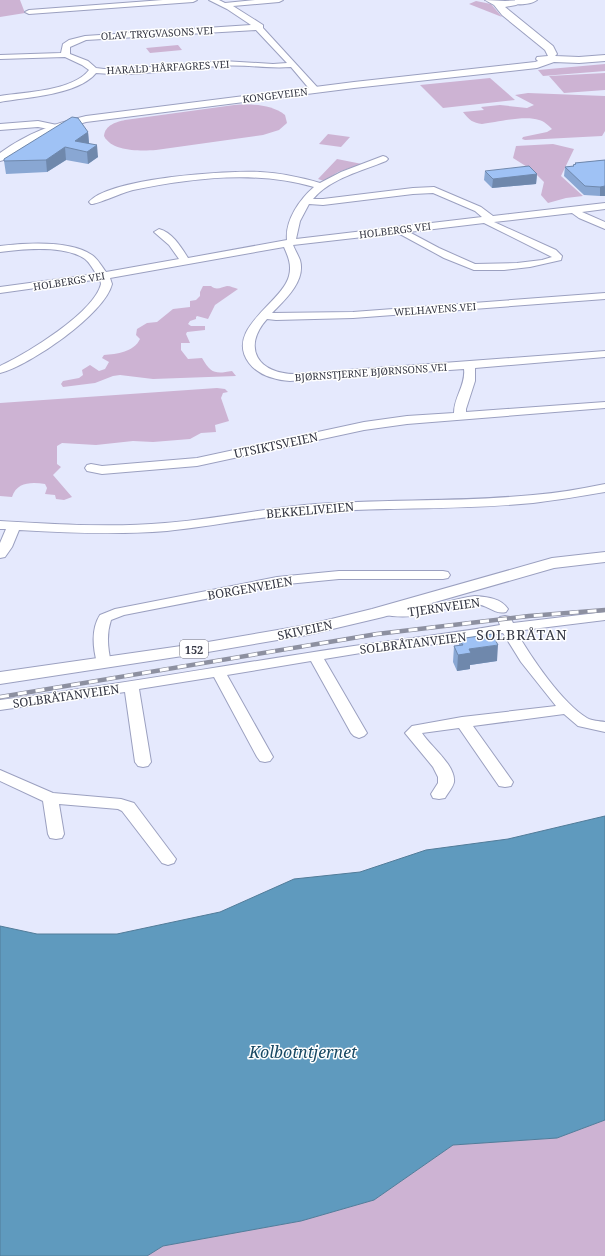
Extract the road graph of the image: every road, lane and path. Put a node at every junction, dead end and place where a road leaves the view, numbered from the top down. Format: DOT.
graph roads {
  1 [pos="194,0"];
  2 [pos="213,0"];
  3 [pos="279,0"];
  4 [pos="533,0"];
  5 [pos="490,1"];
  6 [pos="517,1"];
  7 [pos="226,5"];
  8 [pos="29,12"];
  9 [pos="512,18"];
  10 [pos="260,27"];
  11 [pos="66,55"];
  12 [pos="0,56"];
  13 [pos="550,57"];
  14 [pos="605,58"];
  15 [pos="292,65"];
  16 [pos="94,70"];
  17 [pos="315,90"];
  18 [pos="0,99"];
  19 [pos="0,127"];
  20 [pos="50,129"];
  21 [pos="0,158"];
  22 [pos="383,159"];
  23 [pos="320,186"];
  24 [pos="305,201"];
  25 [pos="94,202"];
  26 [pos="605,206"];
  27 [pos="573,209"];
  28 [pos="488,219"];
  29 [pos="605,226"];
  30 [pos="400,230"];
  31 [pos="159,232"];
  32 [pos="290,243"];
  33 [pos="0,249"];
  34 [pos="185,261"];
  35 [pos="102,276"];
  36 [pos="0,290"];
  37 [pos="605,296"];
  38 [pos="264,315"];
  39 [pos="605,354"];
  40 [pos="469,365"];
  41 [pos="0,370"];
  42 [pos="605,405"];
  43 [pos="460,416"];
  44 [pos="91,468"];
  45 [pos="605,488"];
  46 [pos="0,525"];
  47 [pos="14,526"];
  48 [pos="0,554"];
  49 [pos="605,557"];
  50 [pos="443,575"];
  51 [pos="386,611"];
  52 [pos="605,616"];
  53 [pos="504,619"];
  54 [pos="315,656"];
  55 [pos="104,663"];
  56 [pos="218,672"];
  57 [pos="0,678"];
  58 [pos="131,686"];
  59 [pos="0,705"];
  60 [pos="565,708"];
  61 [pos="462,722"];
  62 [pos="605,727"];
  63 [pos="359,733"];
  64 [pos="265,757"];
  65 [pos="143,762"];
  66 [pos="0,775"];
  67 [pos="505,782"];
  68 [pos="439,794"];
  69 [pos="50,798"];
  70 [pos="56,834"];
  71 [pos="168,859"];
  1 -- 8 [label="street"];
  2 -- 7 [label="street"];
  3 -- 7 [label="street"];
  4 -- 6 [label="street"];
  5 -- 6 [label="main road"];
  5 -- 9 [label="main road"];
  6 -- 9 [label="main road"];
  7 -- 10 [label="street"];
  9 -- 13 [label="main road"];
  10 -- 11 [label="street, OLAV TRYGVASONS VEI"];
  10 -- 15 [label="street"];
  11 -- 12 [label="street, HARALD HÅRFAGRES VEI"];
  11 -- 16 [label="street, HARALD HÅRFAGRES VEI"];
  13 -- 14 [label="main road, KONGEVEIEN"];
  13 -- 17 [label="main road, KONGEVEIEN"];
  15 -- 16 [label="street, HARALD HÅRFAGRES VEI"];
  15 -- 17 [label="street"];
  16 -- 18 [label="street"];
  17 -- 20 [label="main road, KONGEVEIEN"];
  19 -- 20 [label="street, KONGEVEIEN"];
  20 -- 21 [label="main road"];
  22 -- 23 [label="street"];
  23 -- 24 [label="street"];
  23 -- 25 [label="street"];
  24 -- 28 [label="street"];
  24 -- 32 [label="street"];
  26 -- 27 [label="street, HOLBERGS VEI"];
  27 -- 28 [label="street, HOLBERGS VEI"];
  27 -- 29 [label="street"];
  28 -- 30 [label="street, HOLBERGS VEI"];
  28 -- 30 [label="street"];
  30 -- 32 [label="street, HOLBERGS VEI"];
  31 -- 34 [label="street"];
  32 -- 34 [label="street, HOLBERGS VEI"];
  32 -- 38 [label="street, BJØRNSTJERNE BJØRNSONS VEI"];
  33 -- 35 [label="street"];
  34 -- 35 [label="street, HOLBERGS VEI"];
  35 -- 36 [label="street, HOLBERGS VEI"];
  35 -- 41 [label="street"];
  37 -- 38 [label="street, WELHAVENS VEI"];
  38 -- 40 [label="street, BJØRNSTJERNE BJØRNSONS VEI"];
  39 -- 40 [label="street, BJØRNSTJERNE BJØRNSONS VEI"];
  40 -- 43 [label="street"];
  42 -- 43 [label="street, UTSIKTSVEIEN"];
  43 -- 44 [label="street, UTSIKTSVEIEN"];
  45 -- 47 [label="street, BEKKELIVEIEN"];
  46 -- 47 [label="street, BEKKELIVEIEN"];
  47 -- 48 [label="street"];
  49 -- 51 [label="main road, SKIVEIEN / 152"];
  50 -- 55 [label="street, BORGENVEIEN"];
  51 -- 53 [label="street, TJERNVEIEN"];
  51 -- 55 [label="main road, SKIVEIEN / 152"];
  52 -- 53 [label="street, SOLBRÅTANVEIEN"];
  53 -- 54 [label="street, SOLBRÅTANVEIEN"];
  53 -- 60 [label="street"];
  54 -- 56 [label="street, SOLBRÅTANVEIEN"];
  54 -- 63 [label="street"];
  55 -- 57 [label="main road, SKIVEIEN / 152"];
  56 -- 58 [label="street, SOLBRÅTANVEIEN"];
  56 -- 64 [label="street"];
  58 -- 59 [label="street, SOLBRÅTANVEIEN"];
  58 -- 65 [label="street, SOLBRÅTANVEIEN"];
  60 -- 61 [label="street"];
  60 -- 62 [label="street"];
  61 -- 67 [label="street"];
  61 -- 68 [label="street"];
  66 -- 69 [label="street"];
  69 -- 70 [label="street"];
  69 -- 71 [label="street"];
}
